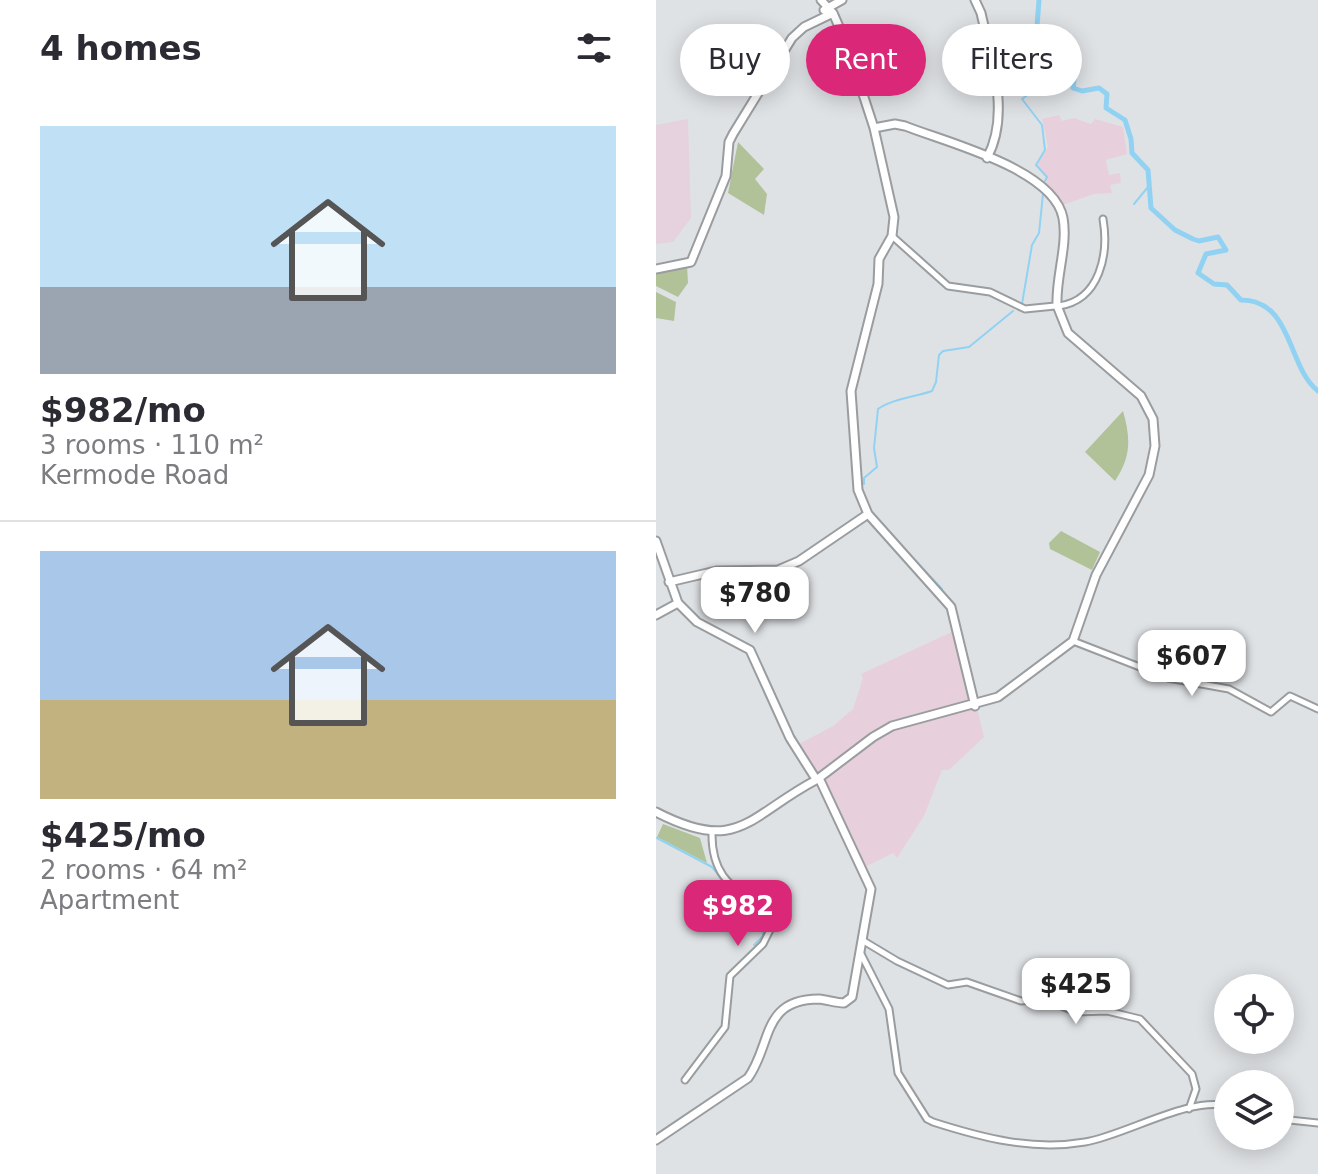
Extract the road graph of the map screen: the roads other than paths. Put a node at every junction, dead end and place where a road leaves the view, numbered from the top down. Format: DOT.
graph roads {
  1 [pos="975,0"];
  2 [pos="841,1"];
  3 [pos="826,9"];
  4 [pos="874,128"];
  5 [pos="987,158"];
  6 [pos="1103,219"];
  7 [pos="892,236"];
  8 [pos="656,269"];
  9 [pos="1057,306"];
  10 [pos="868,514"];
  11 [pos="656,541"];
  12 [pos="669,582"];
  13 [pos="678,603"];
  14 [pos="656,615"];
  15 [pos="1073,641"];
  16 [pos="975,706"];
  17 [pos="1318,709"];
  18 [pos="817,777"];
  19 [pos="656,812"];
  20 [pos="712,833"];
  21 [pos="861,939"];
  22 [pos="860,952"];
  23 [pos="685,1080"];
  24 [pos="1214,1105"];
  25 [pos="1189,1109"];
  26 [pos="1294,1120"];
  27 [pos="1318,1123"];
  28 [pos="656,1140"];
  1 -- 5 [label="main road"];
  2 -- 3 [label="main road"];
  3 -- 4 [label="main road"];
  3 -- 8 [label="main road"];
  4 -- 5 [label="main road"];
  4 -- 7 [label="main road"];
  5 -- 9 [label="main road"];
  6 -- 9 [label="street"];
  7 -- 9 [label="street"];
  7 -- 10 [label="main road"];
  9 -- 15 [label="main road"];
  10 -- 12 [label="main road"];
  10 -- 16 [label="main road"];
  11 -- 12 [label="main road"];
  12 -- 13 [label="main road"];
  13 -- 14 [label="main road"];
  13 -- 18 [label="main road"];
  15 -- 16 [label="main road"];
  15 -- 17 [label="street"];
  16 -- 18 [label="main road"];
  18 -- 20 [label="main road"];
  18 -- 21 [label="main road"];
  19 -- 20 [label="main road"];
  20 -- 23 [label="street"];
  21 -- 22 [label="main road"];
  21 -- 25 [label="street"];
  22 -- 25 [label="street"];
  22 -- 28 [label="main road"];
  24 -- 25 [label="street"];
  26 -- 27 [label="street"];
}
